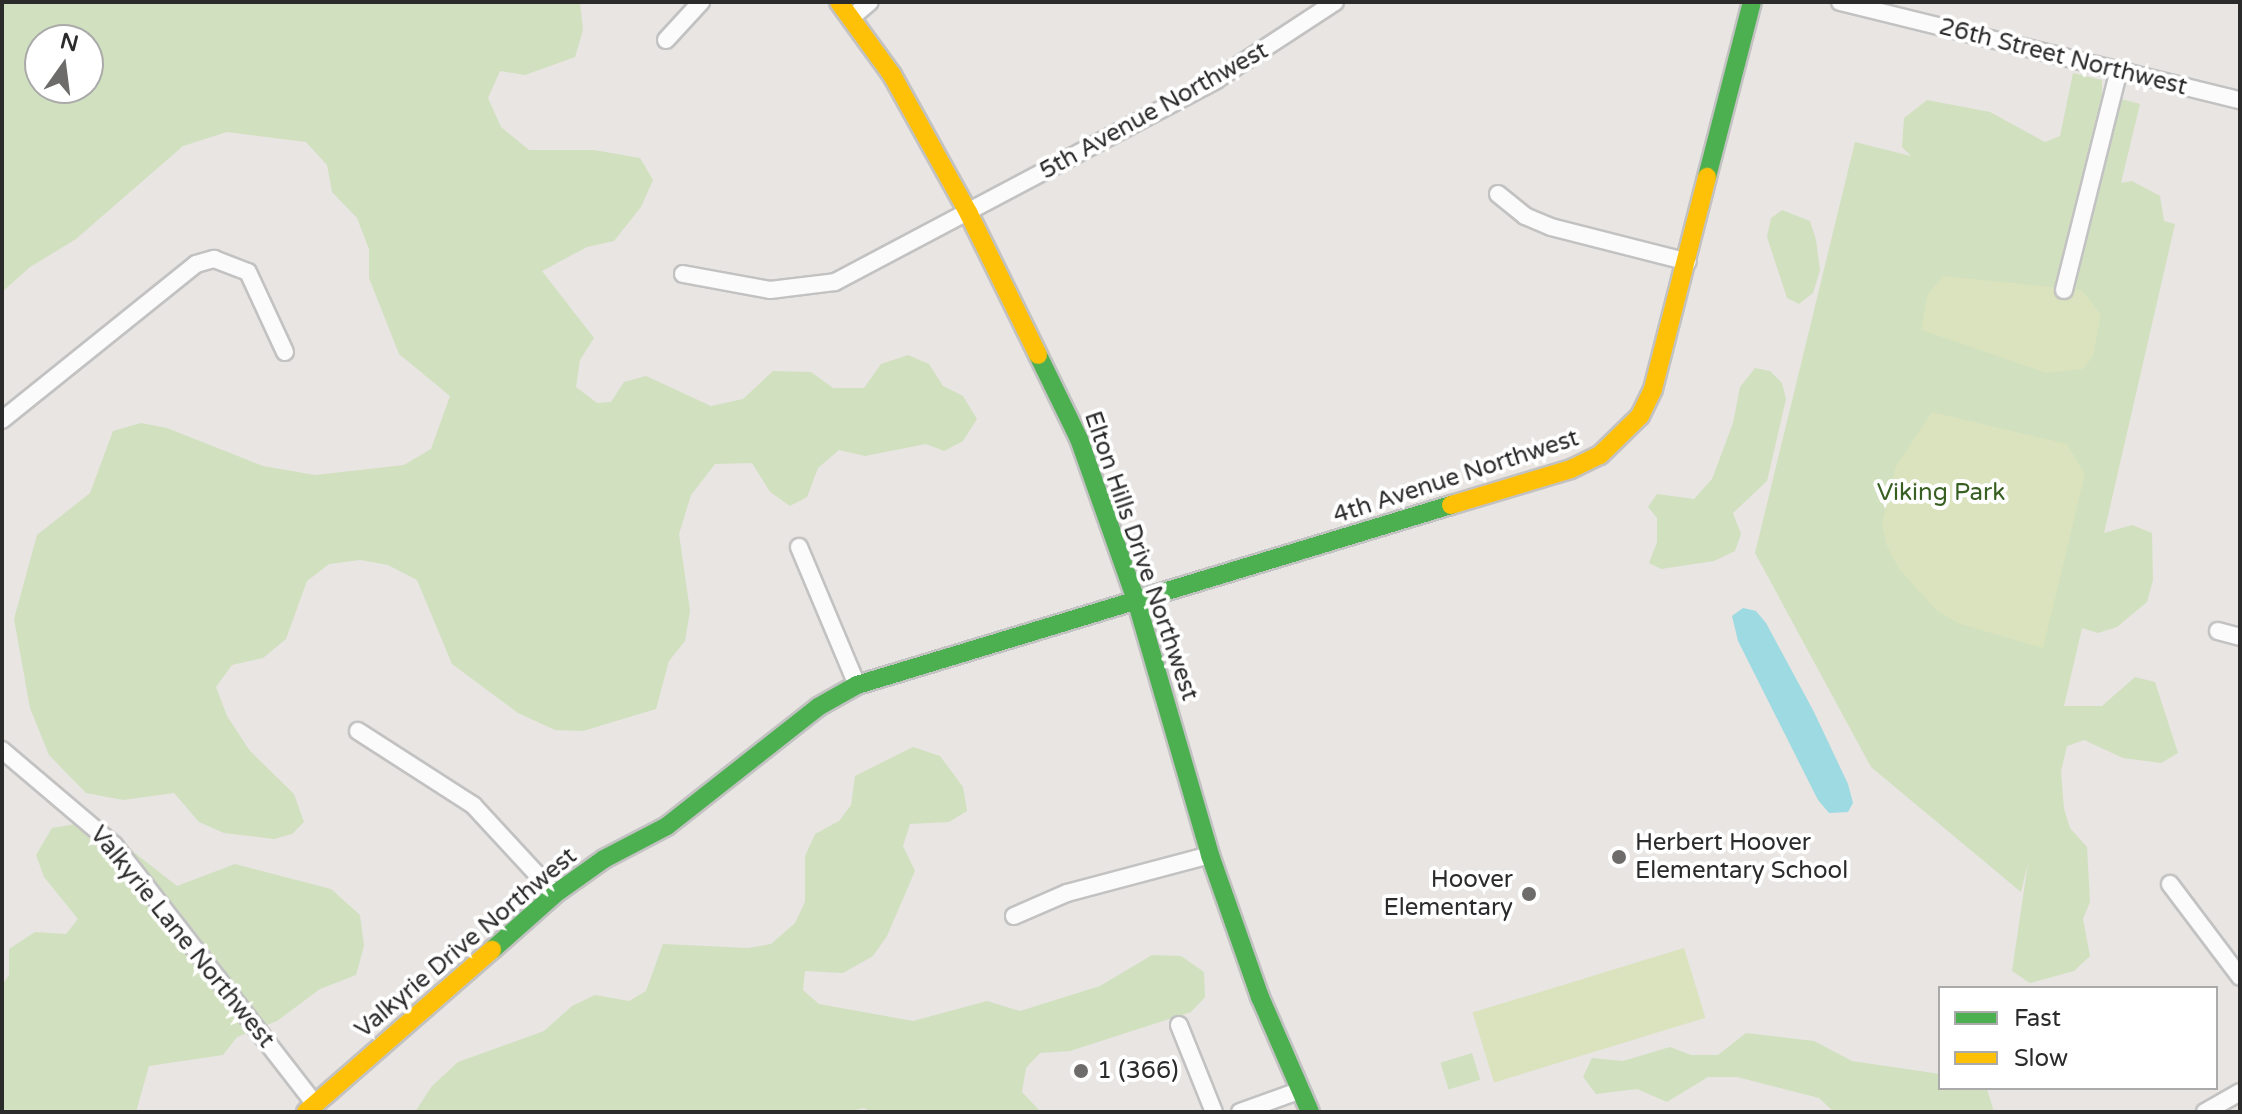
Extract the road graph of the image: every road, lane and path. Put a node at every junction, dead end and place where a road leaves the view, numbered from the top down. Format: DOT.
graph roads {
  1 [pos="701,2"];
  2 [pos="839,2"];
  3 [pos="870,2"];
  4 [pos="1335,2"];
  5 [pos="1752,2"];
  6 [pos="1840,2"];
  7 [pos="852,17"];
  8 [pos="666,40"];
  9 [pos="2119,70"];
  10 [pos="2240,100"];
  11 [pos="1498,194"];
  12 [pos="969,214"];
  13 [pos="1688,262"];
  14 [pos="683,274"];
  15 [pos="2064,290"];
  16 [pos="285,352"];
  17 [pos="2,420"];
  18 [pos="799,547"];
  19 [pos="1136,600"];
  20 [pos="2218,631"];
  21 [pos="2240,637"];
  22 [pos="857,685"];
  23 [pos="358,731"];
  24 [pos="2,750"];
  25 [pos="1210,855"];
  26 [pos="2170,884"];
  27 [pos="555,894"];
  28 [pos="1014,916"];
  29 [pos="2240,977"];
  30 [pos="1179,1025"];
  31 [pos="1301,1090"];
  32 [pos="2240,1092"];
  33 [pos="310,1108"];
  34 [pos="1214,1112"];
  35 [pos="1240,1112"];
  36 [pos="1310,1112"];
  37 [pos="2205,1112"];
  1 -- 8 [label="street"];
  2 -- 7 [label="street, Elton Hills Drive Northwest"];
  3 -- 7 [label="street"];
  4 -- 12 [label="street, 5th Avenue Northwest"];
  5 -- 13 [label="street, 4th Avenue Northwest"];
  6 -- 9 [label="street, 26th Street Northwest"];
  7 -- 12 [label="street, Elton Hills Drive Northwest"];
  9 -- 10 [label="street, 26th Street Northwest"];
  9 -- 15 [label="street"];
  11 -- 13 [label="street"];
  12 -- 14 [label="street, 5th Avenue Northwest"];
  12 -- 19 [label="street, Elton Hills Drive Northwest"];
  13 -- 19 [label="street, 4th Avenue Northwest"];
  16 -- 17 [label="street"];
  18 -- 22 [label="street"];
  19 -- 22 [label="street, Valkyrie Drive Northwest"];
  19 -- 25 [label="street, Elton Hills Drive Northwest"];
  20 -- 21 [label="street"];
  22 -- 27 [label="street, Valkyrie Drive Northwest"];
  23 -- 27 [label="street"];
  24 -- 33 [label="street, Valkyrie Lane Northwest"];
  25 -- 28 [label="street"];
  25 -- 31 [label="street, Elton Hills Drive Northwest"];
  26 -- 29 [label="street"];
  27 -- 33 [label="street, Valkyrie Drive Northwest"];
  30 -- 34 [label="street"];
  31 -- 35 [label="street"];
  31 -- 36 [label="street, Elton Hills Drive Northwest"];
  32 -- 37 [label="street"];
}
